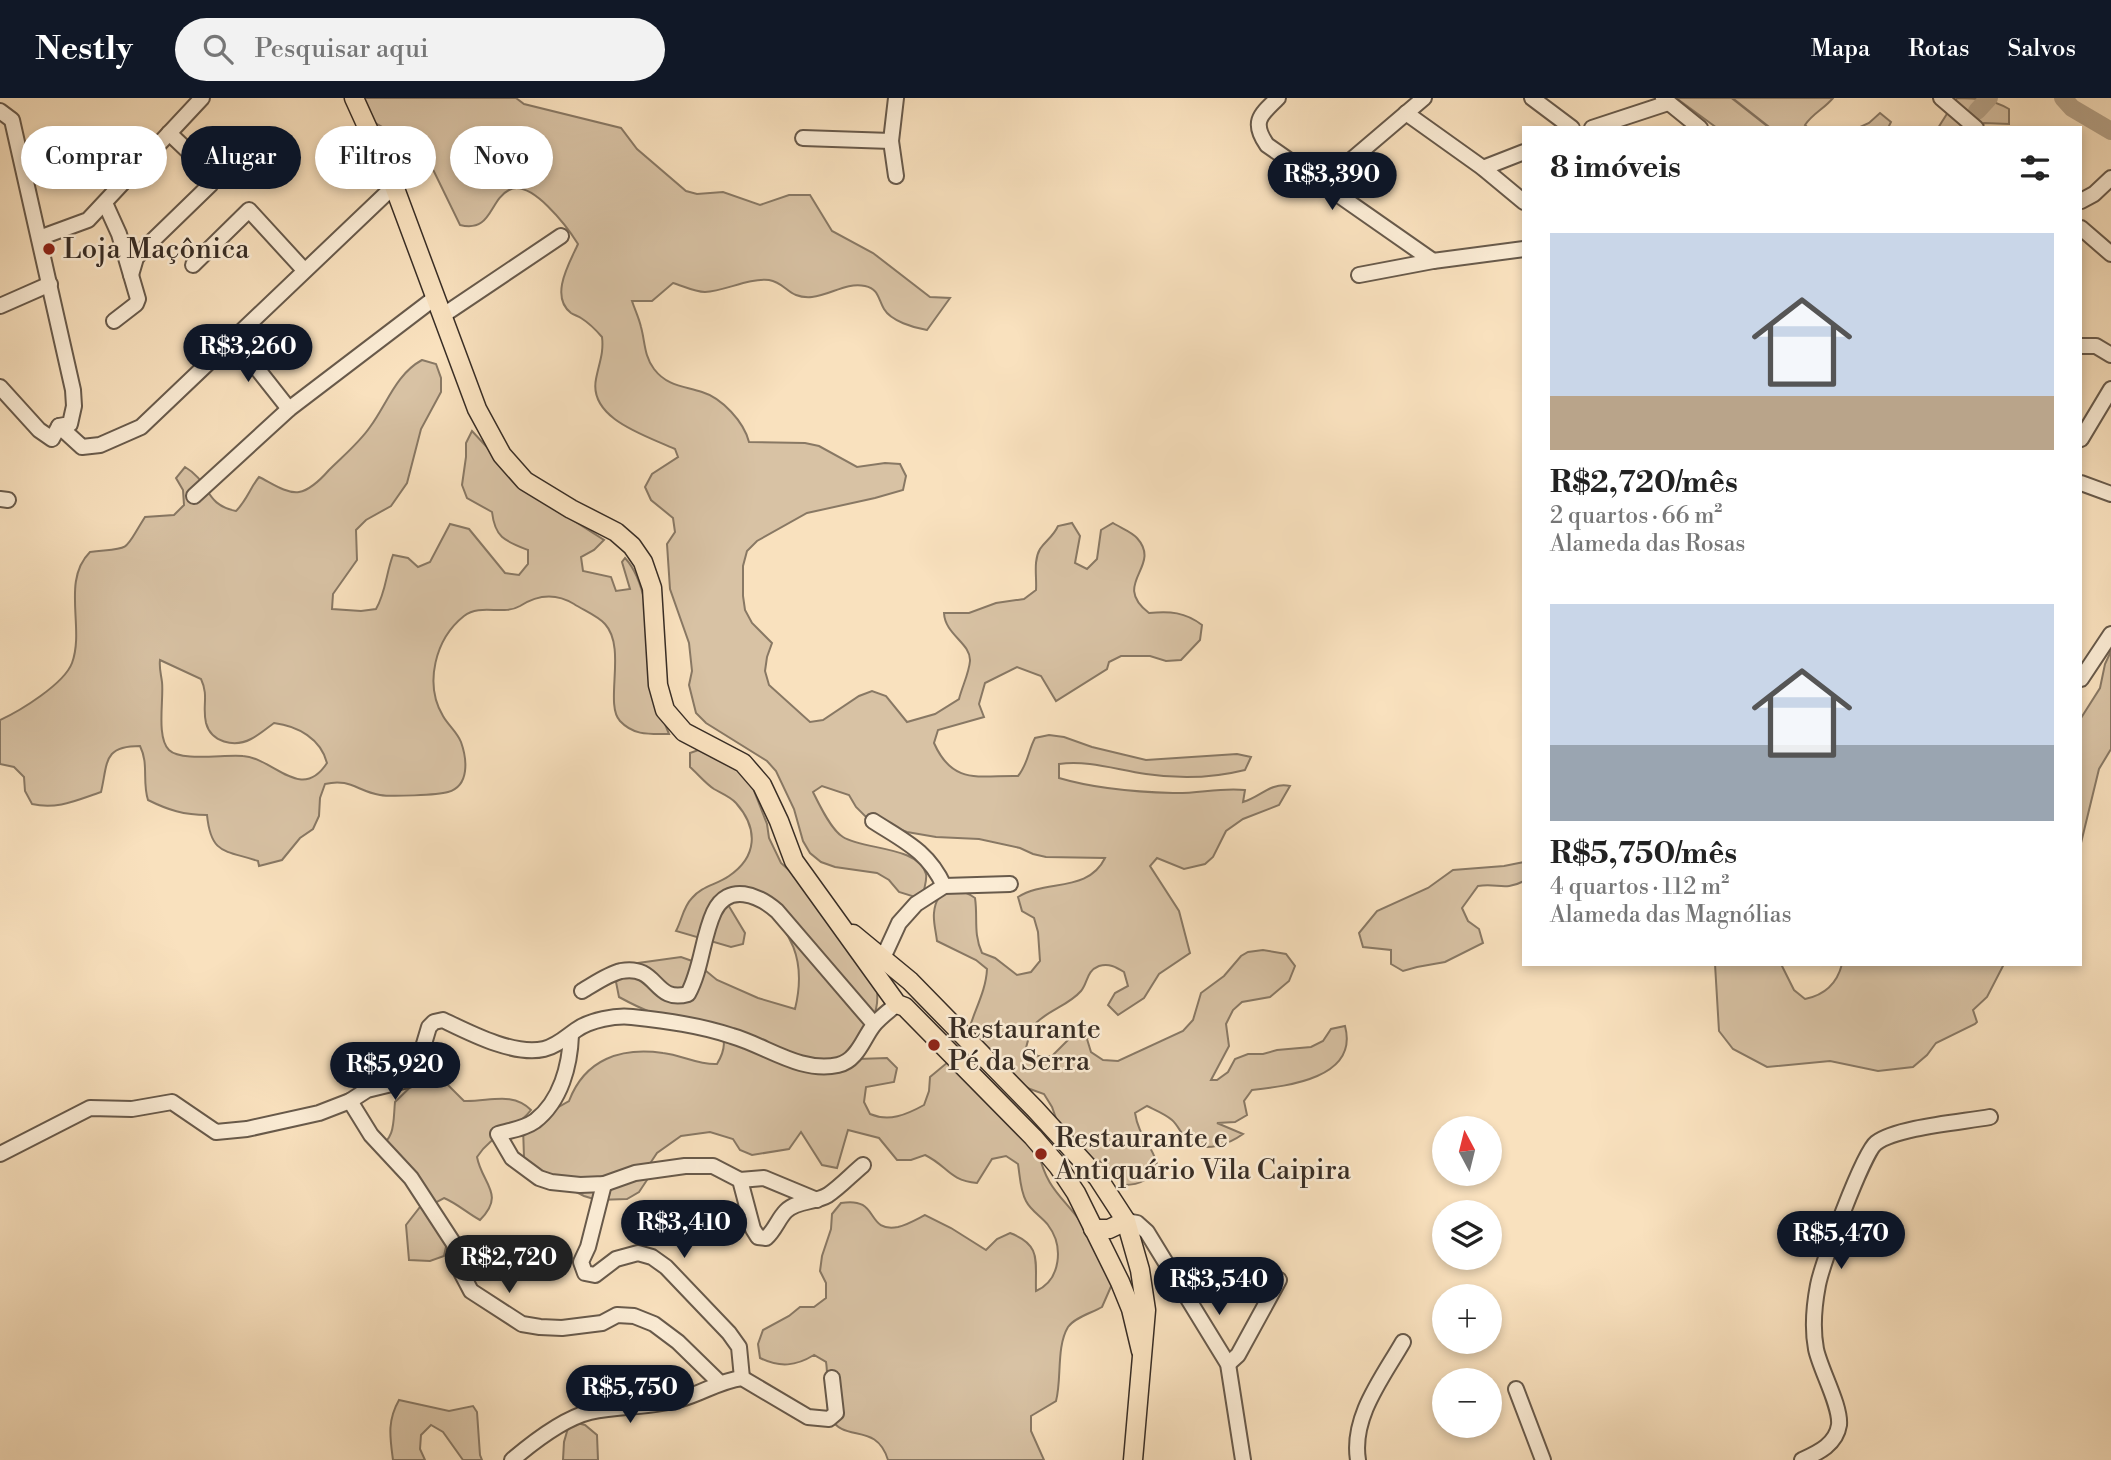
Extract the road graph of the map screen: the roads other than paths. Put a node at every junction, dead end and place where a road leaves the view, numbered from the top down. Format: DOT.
graph roads {
  1 [pos="202,98"];
  2 [pos="354,98"];
  3 [pos="897,98"];
  4 [pos="1278,98"];
  5 [pos="1424,98"];
  6 [pos="1532,98"];
  7 [pos="1941,98"];
  8 [pos="1665,100"];
  9 [pos="2,111"];
  10 [pos="1406,113"];
  11 [pos="367,126"];
  12 [pos="1569,126"];
  13 [pos="1597,126"];
  14 [pos="1698,126"];
  15 [pos="1974,126"];
  16 [pos="169,133"];
  17 [pos="803,138"];
  18 [pos="891,141"];
  19 [pos="1522,153"];
  20 [pos="1483,167"];
  21 [pos="896,176"];
  22 [pos="2111,178"];
  23 [pos="1323,184"];
  24 [pos="391,189"];
  25 [pos="395,189"];
  26 [pos="1522,200"];
  27 [pos="2082,200"];
  28 [pos="105,204"];
  29 [pos="2082,229"];
  30 [pos="118,234"];
  31 [pos="561,236"];
  32 [pos="39,238"];
  33 [pos="146,247"];
  34 [pos="1522,249"];
  35 [pos="2111,254"];
  36 [pos="1433,261"];
  37 [pos="192,265"];
  38 [pos="304,270"];
  39 [pos="131,275"];
  40 [pos="1359,275"];
  41 [pos="50,284"];
  42 [pos="436,297"];
  43 [pos="0,306"];
  44 [pos="442,316"];
  45 [pos="114,321"];
  46 [pos="233,338"];
  47 [pos="2082,346"];
  48 [pos="2111,355"];
  49 [pos="0,387"];
  50 [pos="2111,389"];
  51 [pos="289,409"];
  52 [pos="59,426"];
  53 [pos="2082,437"];
  54 [pos="2082,483"];
  55 [pos="2111,494"];
  56 [pos="194,496"];
  57 [pos="2111,634"];
  58 [pos="2082,678"];
  59 [pos="873,821"];
  60 [pos="1010,884"];
  61 [pos="944,886"];
  62 [pos="837,920"];
  63 [pos="883,960"];
  64 [pos="915,986"];
  65 [pos="582,991"];
  66 [pos="897,1003"];
  67 [pos="874,1024"];
  68 [pos="571,1035"];
  69 [pos="349,1101"];
  70 [pos="1990,1117"];
  71 [pos="0,1154"];
  72 [pos="863,1165"];
  73 [pos="740,1180"];
  74 [pos="604,1184"];
  75 [pos="817,1200"];
  76 [pos="1126,1221"];
  77 [pos="1093,1229"];
  78 [pos="1279,1280"];
  79 [pos="1403,1342"];
  80 [pos="1141,1350"];
  81 [pos="1228,1364"];
  82 [pos="742,1378"];
  83 [pos="832,1378"];
  84 [pos="719,1382"];
  85 [pos="1516,1389"];
  86 [pos="512,1460"];
  87 [pos="1133,1460"];
  88 [pos="1242,1460"];
  89 [pos="1358,1460"];
  90 [pos="1543,1460"];
  91 [pos="1802,1460"];
  1 -- 16 [label="street"];
  2 -- 11 [label="main road"];
  3 -- 18 [label="street"];
  4 -- 23 [label="street"];
  5 -- 10 [label="street"];
  6 -- 12 [label="street"];
  7 -- 15 [label="street"];
  8 -- 13 [label="street"];
  8 -- 14 [label="street"];
  9 -- 32 [label="street"];
  10 -- 20 [label="street"];
  10 -- 23 [label="street"];
  16 -- 28 [label="street"];
  16 -- 33 [label="street"];
  17 -- 18 [label="street"];
  18 -- 21 [label="street"];
  19 -- 20 [label="street"];
  20 -- 26 [label="street"];
  22 -- 27 [label="street"];
  23 -- 36 [label="street"];
  24 -- 38 [label="street"];
  25 -- 42 [label="main road"];
  28 -- 30 [label="street"];
  28 -- 32 [label="street"];
  29 -- 35 [label="street"];
  30 -- 33 [label="street"];
  30 -- 39 [label="street"];
  31 -- 44 [label="street"];
  32 -- 41 [label="street"];
  33 -- 39 [label="street"];
  34 -- 36 [label="street"];
  36 -- 40 [label="street"];
  37 -- 38 [label="street"];
  38 -- 46 [label="street"];
  39 -- 45 [label="street"];
  41 -- 43 [label="street"];
  41 -- 52 [label="street"];
  42 -- 44 [label="main road"];
  42 -- 51 [label="street"];
  44 -- 62 [label="main road"];
  46 -- 51 [label="street"];
  46 -- 52 [label="street"];
  47 -- 48 [label="street"];
  49 -- 52 [label="street"];
  50 -- 53 [label="street"];
  51 -- 56 [label="street"];
  54 -- 55 [label="street"];
  57 -- 58 [label="street"];
  59 -- 61 [label="street"];
  60 -- 61 [label="street"];
  61 -- 63 [label="street"];
  62 -- 63 [label="main road"];
  62 -- 66 [label="main road"];
  63 -- 64 [label="main road"];
  64 -- 66 [label="main road"];
  64 -- 66 [label="main road"];
  64 -- 76 [label="main road"];
  65 -- 67 [label="street"];
  66 -- 67 [label="street"];
  66 -- 77 [label="main road"];
  67 -- 68 [label="street"];
  68 -- 69 [label="street"];
  68 -- 74 [label="street"];
  69 -- 71 [label="street"];
  69 -- 84 [label="street"];
  70 -- 91 [label="street"];
  72 -- 75 [label="street"];
  73 -- 74 [label="street"];
  73 -- 75 [label="street"];
  73 -- 75 [label="street"];
  74 -- 82 [label="street"];
  76 -- 77 [label="main road"];
  76 -- 80 [label="main road"];
  76 -- 81 [label="street"];
  77 -- 80 [label="main road"];
  78 -- 81 [label="street"];
  79 -- 89 [label="street"];
  80 -- 87 [label="main road"];
  81 -- 88 [label="street"];
  82 -- 83 [label="street"];
  82 -- 84 [label="street"];
  84 -- 86 [label="street"];
  85 -- 90 [label="street"];
}
